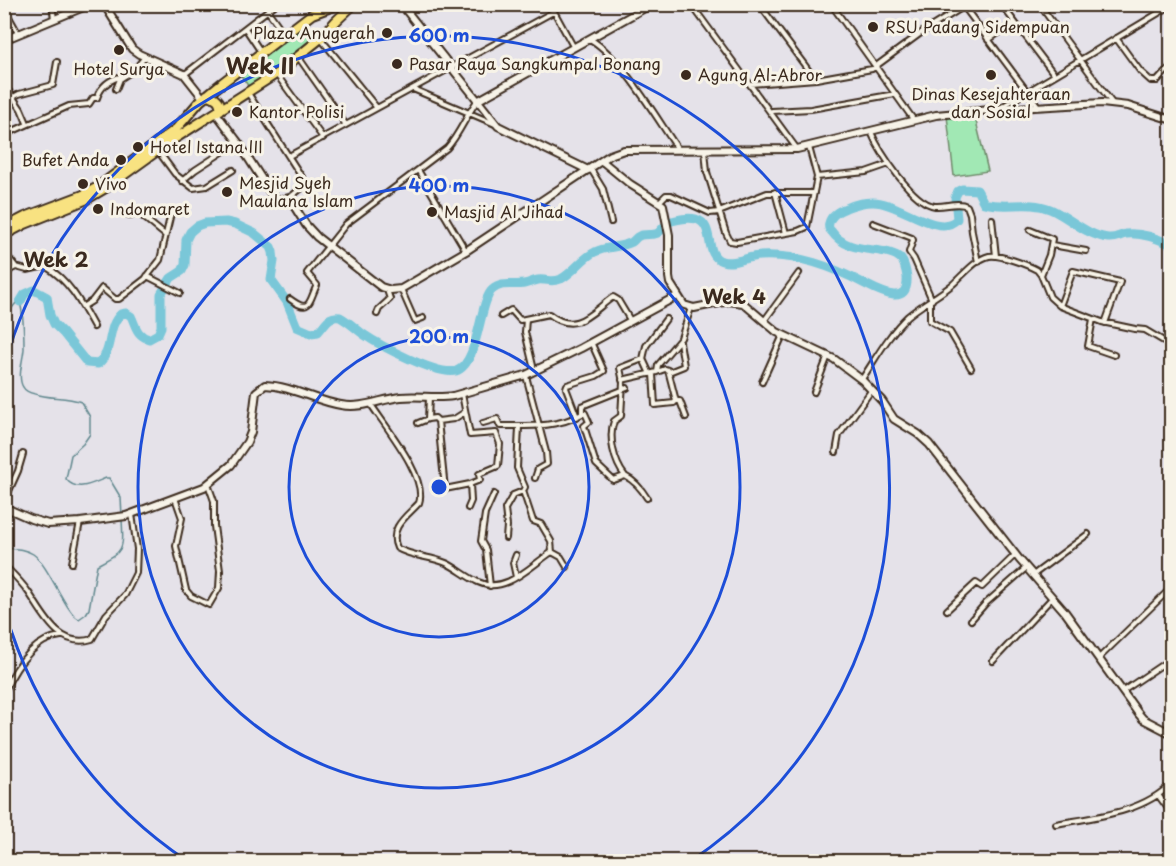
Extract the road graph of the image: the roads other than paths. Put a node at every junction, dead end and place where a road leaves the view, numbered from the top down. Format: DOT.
graph roads {
  1 [pos="52,4"];
  2 [pos="91,4"];
  3 [pos="104,4"];
  4 [pos="276,4"];
  5 [pos="339,4"];
  6 [pos="354,4"];
  7 [pos="401,4"];
  8 [pos="550,4"];
  9 [pos="652,4"];
  10 [pos="691,4"];
  11 [pos="759,4"];
  12 [pos="831,4"];
  13 [pos="1001,4"];
  14 [pos="1039,4"];
  15 [pos="1154,4"];
  16 [pos="964,5"];
  17 [pos="1172,5"];
  18 [pos="4,8"];
  19 [pos="327,8"];
  20 [pos="268,12"];
  21 [pos="346,12"];
  22 [pos="553,12"];
  23 [pos="1161,12"];
  24 [pos="54,20"];
  25 [pos="336,21"];
  26 [pos="1014,23"];
  27 [pos="245,28"];
  28 [pos="19,34"];
  29 [pos="285,35"];
  30 [pos="1116,38"];
  31 [pos="321,39"];
  32 [pos="590,39"];
  33 [pos="4,40"];
  34 [pos="987,40"];
  35 [pos="574,48"];
  36 [pos="262,53"];
  37 [pos="145,57"];
  38 [pos="298,57"];
  39 [pos="1079,59"];
  40 [pos="57,62"];
  41 [pos="1172,65"];
  42 [pos="452,67"];
  43 [pos="876,67"];
  44 [pos="184,74"];
  45 [pos="276,74"];
  46 [pos="1054,74"];
  47 [pos="123,76"];
  48 [pos="816,79"];
  49 [pos="4,84"];
  50 [pos="750,84"];
  51 [pos="116,89"];
  52 [pos="413,89"];
  53 [pos="1026,91"];
  54 [pos="248,93"];
  55 [pos="895,94"];
  56 [pos="14,97"];
  57 [pos="203,98"];
  58 [pos="477,101"];
  59 [pos="4,102"];
  60 [pos="1112,104"];
  61 [pos="1038,107"];
  62 [pos="377,108"];
  63 [pos="998,109"];
  64 [pos="771,111"];
  65 [pos="215,114"];
  66 [pos="468,114"];
  67 [pos="913,119"];
  68 [pos="1172,120"];
  69 [pos="27,123"];
  70 [pos="346,125"];
  71 [pos="498,126"];
  72 [pos="870,132"];
  73 [pos="4,135"];
  74 [pos="322,138"];
  75 [pos="238,142"];
  76 [pos="809,147"];
  77 [pos="678,149"];
  78 [pos="705,149"];
  79 [pos="797,149"];
  80 [pos="158,150"];
  81 [pos="289,156"];
  82 [pos="602,161"];
  83 [pos="889,164"];
  84 [pos="233,170"];
  85 [pos="418,170"];
  86 [pos="588,170"];
  87 [pos="817,177"];
  88 [pos="182,181"];
  89 [pos="775,192"];
  90 [pos="814,193"];
  91 [pos="289,198"];
  92 [pos="660,201"];
  93 [pos="719,212"];
  94 [pos="171,213"];
  95 [pos="127,214"];
  96 [pos="992,219"];
  97 [pos="611,222"];
  98 [pos="873,223"];
  99 [pos="4,228"];
  100 [pos="1030,230"];
  101 [pos="786,233"];
  102 [pos="4,235"];
  103 [pos="165,235"];
  104 [pos="1052,245"];
  105 [pos="329,246"];
  106 [pos="466,250"];
  107 [pos="1086,251"];
  108 [pos="4,252"];
  109 [pos="996,256"];
  110 [pos="978,262"];
  111 [pos="16,267"];
  112 [pos="799,273"];
  113 [pos="1041,275"];
  114 [pos="147,276"];
  115 [pos="4,282"];
  116 [pos="401,289"];
  117 [pos="387,290"];
  118 [pos="180,293"];
  119 [pos="677,296"];
  120 [pos="290,299"];
  121 [pos="931,301"];
  122 [pos="84,306"];
  123 [pos="1060,306"];
  124 [pos="691,308"];
  125 [pos="377,314"];
  126 [pos="501,316"];
  127 [pos="423,318"];
  128 [pos="526,319"];
  129 [pos="666,319"];
  130 [pos="1093,319"];
  131 [pos="630,320"];
  132 [pos="764,321"];
  133 [pos="1105,323"];
  134 [pos="94,327"];
  135 [pos="783,335"];
  136 [pos="679,341"];
  137 [pos="591,342"];
  138 [pos="1172,346"];
  139 [pos="828,356"];
  140 [pos="1114,356"];
  141 [pos="643,358"];
  142 [pos="971,368"];
  143 [pos="534,371"];
  144 [pos="669,372"];
  145 [pos="653,374"];
  146 [pos="526,375"];
  147 [pos="622,380"];
  148 [pos="862,380"];
  149 [pos="762,382"];
  150 [pos="625,389"];
  151 [pos="872,390"];
  152 [pos="814,392"];
  153 [pos="462,393"];
  154 [pos="429,397"];
  155 [pos="676,401"];
  156 [pos="370,403"];
  157 [pos="465,412"];
  158 [pos="582,414"];
  159 [pos="577,417"];
  160 [pos="686,417"];
  161 [pos="428,419"];
  162 [pos="438,422"];
  163 [pos="418,423"];
  164 [pos="483,423"];
  165 [pos="519,426"];
  166 [pos="538,426"];
  167 [pos="836,452"];
  168 [pos="23,454"];
  169 [pos="625,476"];
  170 [pos="535,478"];
  171 [pos="208,484"];
  172 [pos="470,484"];
  173 [pos="522,491"];
  174 [pos="494,494"];
  175 [pos="175,498"];
  176 [pos="648,498"];
  177 [pos="4,502"];
  178 [pos="4,507"];
  179 [pos="468,508"];
  180 [pos="129,515"];
  181 [pos="80,522"];
  182 [pos="1088,534"];
  183 [pos="506,538"];
  184 [pos="552,552"];
  185 [pos="516,555"];
  186 [pos="1015,555"];
  187 [pos="72,562"];
  188 [pos="567,567"];
  189 [pos="7,568"];
  190 [pos="1026,568"];
  191 [pos="1032,575"];
  192 [pos="516,577"];
  193 [pos="490,586"];
  194 [pos="1172,587"];
  195 [pos="1053,597"];
  196 [pos="947,610"];
  197 [pos="972,620"];
  198 [pos="62,636"];
  199 [pos="1172,655"];
  200 [pos="1099,658"];
  201 [pos="993,661"];
  202 [pos="1123,691"];
  203 [pos="4,692"];
  204 [pos="1172,734"];
  205 [pos="1172,783"];
  206 [pos="1158,795"];
  207 [pos="1172,814"];
  208 [pos="1056,824"];
  1 -- 24 [label="street"];
  2 -- 24 [label="street"];
  3 -- 37 [label="street"];
  4 -- 20 [label="street"];
  5 -- 19 [label="highway"];
  5 -- 21 [label="street"];
  6 -- 21 [label="highway"];
  7 -- 42 [label="street"];
  8 -- 22 [label="street"];
  9 -- 32 [label="street"];
  10 -- 50 [label="street"];
  11 -- 48 [label="street"];
  12 -- 43 [label="street"];
  13 -- 26 [label="street"];
  14 -- 39 [label="street"];
  15 -- 23 [label="street"];
  16 -- 34 [label="street"];
  16 -- 43 [label="street"];
  17 -- 23 [label="street"];
  18 -- 28 [label="street"];
  19 -- 25 [label="highway"];
  19 -- 29 [label="highway"];
  20 -- 27 [label="street"];
  20 -- 29 [label="street"];
  21 -- 25 [label="highway"];
  22 -- 35 [label="street"];
  22 -- 42 [label="street"];
  23 -- 30 [label="street"];
  24 -- 28 [label="street"];
  25 -- 31 [label="highway"];
  26 -- 34 [label="street"];
  26 -- 46 [label="street"];
  27 -- 36 [label="street"];
  27 -- 44 [label="street"];
  28 -- 33 [label="street"];
  29 -- 36 [label="highway"];
  30 -- 39 [label="street"];
  30 -- 41 [label="street"];
  31 -- 38 [label="highway"];
  31 -- 62 [label="street"];
  32 -- 35 [label="street"];
  32 -- 77 [label="street"];
  34 -- 53 [label="street"];
  35 -- 58 [label="street"];
  36 -- 57 [label="highway"];
  37 -- 44 [label="street"];
  37 -- 47 [label="street"];
  38 -- 45 [label="highway"];
  38 -- 70 [label="street"];
  39 -- 46 [label="street"];
  39 -- 60 [label="street"];
  40 -- 56 [label="street"];
  42 -- 52 [label="street"];
  42 -- 58 [label="street"];
  43 -- 48 [label="street"];
  43 -- 55 [label="street"];
  44 -- 57 [label="street"];
  45 -- 54 [label="highway"];
  45 -- 74 [label="street"];
  46 -- 53 [label="street"];
  47 -- 51 [label="street"];
  47 -- 69 [label="street"];
  48 -- 50 [label="street"];
  49 -- 56 [label="street"];
  50 -- 64 [label="street"];
  52 -- 62 [label="street"];
  52 -- 66 [label="street"];
  53 -- 61 [label="street"];
  53 -- 63 [label="street"];
  54 -- 65 [label="highway"];
  54 -- 81 [label="street"];
  55 -- 64 [label="street"];
  55 -- 67 [label="street"];
  56 -- 59 [label="street"];
  56 -- 69 [label="street"];
  57 -- 65 [label="highway"];
  57 -- 65 [label="highway"];
  57 -- 99 [label="highway"];
  58 -- 66 [label="street"];
  58 -- 71 [label="street"];
  60 -- 61 [label="street"];
  60 -- 68 [label="street"];
  61 -- 63 [label="street"];
  62 -- 70 [label="street"];
  63 -- 67 [label="street"];
  64 -- 79 [label="street"];
  65 -- 75 [label="street"];
  65 -- 80 [label="highway"];
  66 -- 71 [label="street"];
  66 -- 85 [label="street"];
  67 -- 72 [label="street"];
  69 -- 73 [label="street"];
  70 -- 74 [label="street"];
  71 -- 86 [label="street"];
  72 -- 76 [label="street"];
  72 -- 83 [label="street"];
  74 -- 81 [label="street"];
  75 -- 88 [label="street"];
  75 -- 91 [label="street"];
  76 -- 79 [label="street"];
  76 -- 87 [label="street"];
  77 -- 78 [label="street"];
  77 -- 82 [label="street"];
  78 -- 79 [label="street"];
  78 -- 93 [label="street"];
  80 -- 88 [label="street"];
  80 -- 102 [label="highway"];
  81 -- 91 [label="street"];
  82 -- 86 [label="street"];
  82 -- 92 [label="street"];
  83 -- 87 [label="street"];
  83 -- 110 [label="street"];
  84 -- 88 [label="street"];
  85 -- 105 [label="street"];
  85 -- 106 [label="street"];
  86 -- 97 [label="street"];
  86 -- 106 [label="street"];
  87 -- 90 [label="street"];
  89 -- 90 [label="street"];
  89 -- 93 [label="street"];
  89 -- 101 [label="street"];
  90 -- 101 [label="street"];
  91 -- 105 [label="street"];
  92 -- 93 [label="street"];
  92 -- 119 [label="street"];
  93 -- 101 [label="street"];
  94 -- 103 [label="street"];
  95 -- 103 [label="street"];
  96 -- 109 [label="street"];
  98 -- 121 [label="street"];
  100 -- 104 [label="street"];
  103 -- 114 [label="street"];
  104 -- 107 [label="street"];
  104 -- 113 [label="street"];
  105 -- 117 [label="street"];
  105 -- 120 [label="street"];
  106 -- 116 [label="street"];
  108 -- 111 [label="street"];
  109 -- 110 [label="street"];
  109 -- 113 [label="street"];
  110 -- 121 [label="street"];
  111 -- 115 [label="street"];
  111 -- 122 [label="street"];
  112 -- 132 [label="street"];
  113 -- 123 [label="street"];
  114 -- 118 [label="street"];
  114 -- 122 [label="street"];
  116 -- 117 [label="street"];
  116 -- 127 [label="street"];
  117 -- 125 [label="street"];
  119 -- 124 [label="street"];
  119 -- 131 [label="street"];
  121 -- 142 [label="street"];
  121 -- 148 [label="street"];
  122 -- 134 [label="street"];
  123 -- 130 [label="street"];
  123 -- 133 [label="street"];
  124 -- 132 [label="street"];
  124 -- 136 [label="street"];
  126 -- 128 [label="street"];
  128 -- 131 [label="street"];
  128 -- 143 [label="street"];
  129 -- 141 [label="street"];
  130 -- 133 [label="street"];
  130 -- 140 [label="street"];
  131 -- 137 [label="street"];
  132 -- 135 [label="street"];
  133 -- 138 [label="street"];
  135 -- 139 [label="street"];
  135 -- 149 [label="street"];
  136 -- 144 [label="street"];
  136 -- 145 [label="street"];
  137 -- 143 [label="street"];
  137 -- 159 [label="street"];
  139 -- 148 [label="street"];
  139 -- 152 [label="street"];
  141 -- 145 [label="street"];
  141 -- 147 [label="street"];
  143 -- 146 [label="street"];
  144 -- 145 [label="street"];
  144 -- 155 [label="street"];
  145 -- 147 [label="street"];
  145 -- 155 [label="street"];
  146 -- 153 [label="street"];
  146 -- 166 [label="street"];
  147 -- 150 [label="street"];
  148 -- 151 [label="street"];
  150 -- 158 [label="street"];
  150 -- 169 [label="street"];
  151 -- 167 [label="street"];
  151 -- 186 [label="street"];
  153 -- 154 [label="street"];
  153 -- 157 [label="street"];
  154 -- 156 [label="street"];
  154 -- 161 [label="street"];
  155 -- 160 [label="street"];
  156 -- 171 [label="street"];
  156 -- 193 [label="street"];
  157 -- 162 [label="street"];
  157 -- 172 [label="street"];
  158 -- 159 [label="street"];
  158 -- 169 [label="street"];
  159 -- 166 [label="street"];
  161 -- 162 [label="street"];
  161 -- 163 [label="street"];
  162 -- 172 [label="street"];
  164 -- 165 [label="street"];
  165 -- 166 [label="street"];
  165 -- 173 [label="street"];
  166 -- 170 [label="street"];
  168 -- 177 [label="street"];
  169 -- 176 [label="street"];
  171 -- 175 [label="street"];
  171 -- 175 [label="street"];
  172 -- 179 [label="street"];
  173 -- 183 [label="street"];
  173 -- 184 [label="street"];
  174 -- 193 [label="street"];
  175 -- 180 [label="street"];
  178 -- 181 [label="street"];
  180 -- 181 [label="street"];
  180 -- 198 [label="street"];
  181 -- 187 [label="street"];
  182 -- 191 [label="street"];
  184 -- 188 [label="street"];
  184 -- 192 [label="street"];
  185 -- 192 [label="street"];
  186 -- 190 [label="street"];
  186 -- 196 [label="street"];
  189 -- 198 [label="street"];
  190 -- 191 [label="street"];
  190 -- 197 [label="street"];
  191 -- 195 [label="street"];
  192 -- 193 [label="street"];
  194 -- 200 [label="street"];
  195 -- 200 [label="street"];
  195 -- 201 [label="street"];
  198 -- 203 [label="street"];
  199 -- 202 [label="street"];
  200 -- 202 [label="street"];
  202 -- 204 [label="street"];
  205 -- 206 [label="street"];
  206 -- 207 [label="street"];
  206 -- 208 [label="street"];
}
